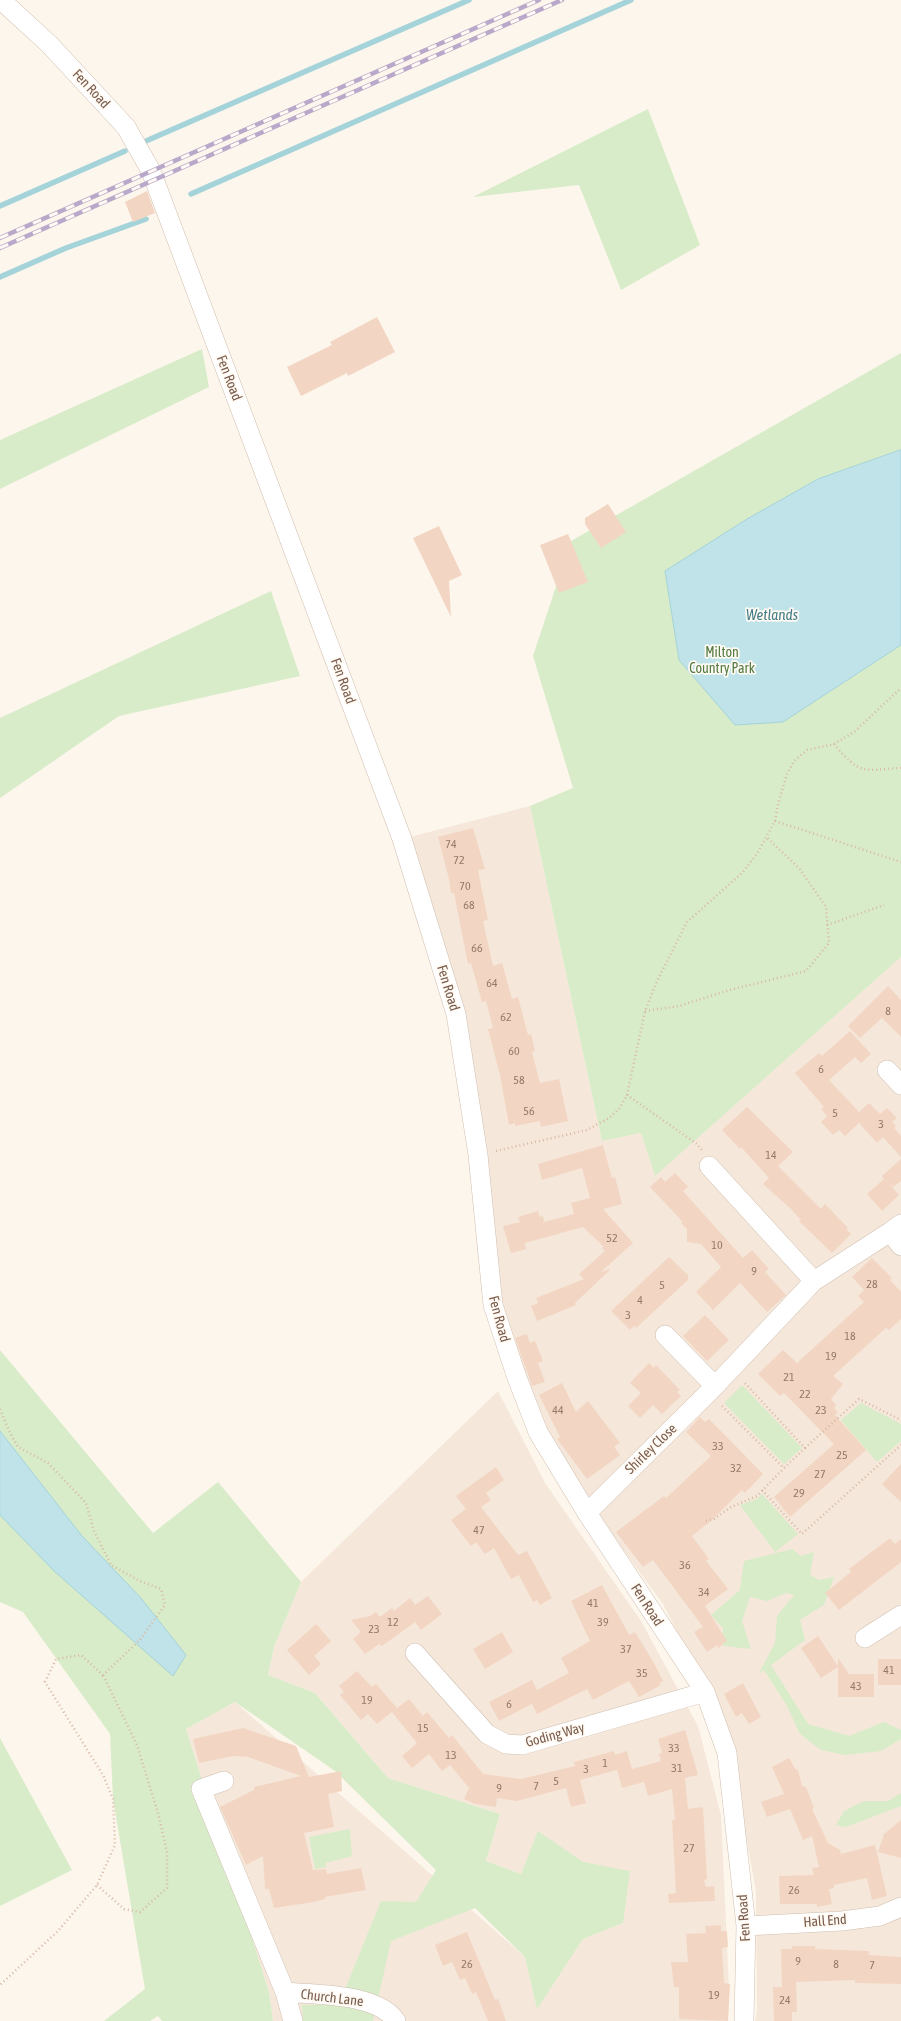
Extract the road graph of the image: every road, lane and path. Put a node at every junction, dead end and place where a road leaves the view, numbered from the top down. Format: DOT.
graph roads {
  1 [pos="1,0"];
  2 [pos="901,688"];
  3 [pos="834,744"];
  4 [pos="901,768"];
  5 [pos="775,821"];
  6 [pos="766,837"];
  7 [pos="901,862"];
  8 [pos="884,905"];
  9 [pos="827,925"];
  10 [pos="645,1011"];
  11 [pos="887,1070"];
  12 [pos="901,1085"];
  13 [pos="627,1095"];
  14 [pos="478,1155"];
  15 [pos="709,1166"];
  16 [pos="897,1234"];
  17 [pos="814,1281"];
  18 [pos="665,1335"];
  19 [pos="732,1369"];
  20 [pos="712,1389"];
  21 [pos="0,1409"];
  22 [pos="901,1420"];
  23 [pos="901,1446"];
  24 [pos="805,1448"];
  25 [pos="784,1468"];
  26 [pos="762,1490"];
  27 [pos="586,1513"];
  28 [pos="706,1521"];
  29 [pos="901,1616"];
  30 [pos="865,1638"];
  31 [pos="415,1653"];
  32 [pos="103,1675"];
  33 [pos="705,1692"];
  34 [pos="224,1781"];
  35 [pos="97,1885"];
  36 [pos="901,1907"];
  37 [pos="746,1926"];
  38 [pos="0,1985"];
  39 [pos="285,1992"];
  40 [pos="293,2021"];
  41 [pos="396,2021"];
  42 [pos="744,2021"];
  1 -- 14 [label="street, Fen Road"];
  2 -- 3 [label="path"];
  3 -- 4 [label="path"];
  3 -- 5 [label="path"];
  5 -- 6 [label="path"];
  5 -- 7 [label="path"];
  6 -- 9 [label="path"];
  6 -- 10 [label="path"];
  8 -- 9 [label="path"];
  9 -- 10 [label="path"];
  10 -- 13 [label="path"];
  11 -- 12 [label="street"];
  13 -- 14 [label="path"];
  13 -- 15 [label="path"];
  14 -- 27 [label="street, Fen Road"];
  15 -- 17 [label="street"];
  16 -- 17 [label="street, Shirley Close"];
  17 -- 19 [label="street, Shirley Close"];
  18 -- 20 [label="street"];
  19 -- 20 [label="street, Shirley Close"];
  19 -- 24 [label="path"];
  20 -- 25 [label="path"];
  20 -- 27 [label="street, Shirley Close"];
  21 -- 32 [label="path"];
  22 -- 24 [label="path"];
  23 -- 26 [label="path"];
  24 -- 25 [label="path"];
  25 -- 26 [label="path"];
  26 -- 28 [label="path"];
  27 -- 33 [label="street, Fen Road"];
  29 -- 30 [label="street"];
  31 -- 33 [label="street, Goding Way"];
  32 -- 35 [label="path"];
  32 -- 35 [label="path"];
  33 -- 37 [label="street, Fen Road"];
  34 -- 39 [label="street"];
  35 -- 38 [label="path"];
  36 -- 37 [label="street, Hall End"];
  37 -- 42 [label="street, Fen Road"];
  39 -- 40 [label="street"];
  39 -- 41 [label="street, Church Lane"];
}
